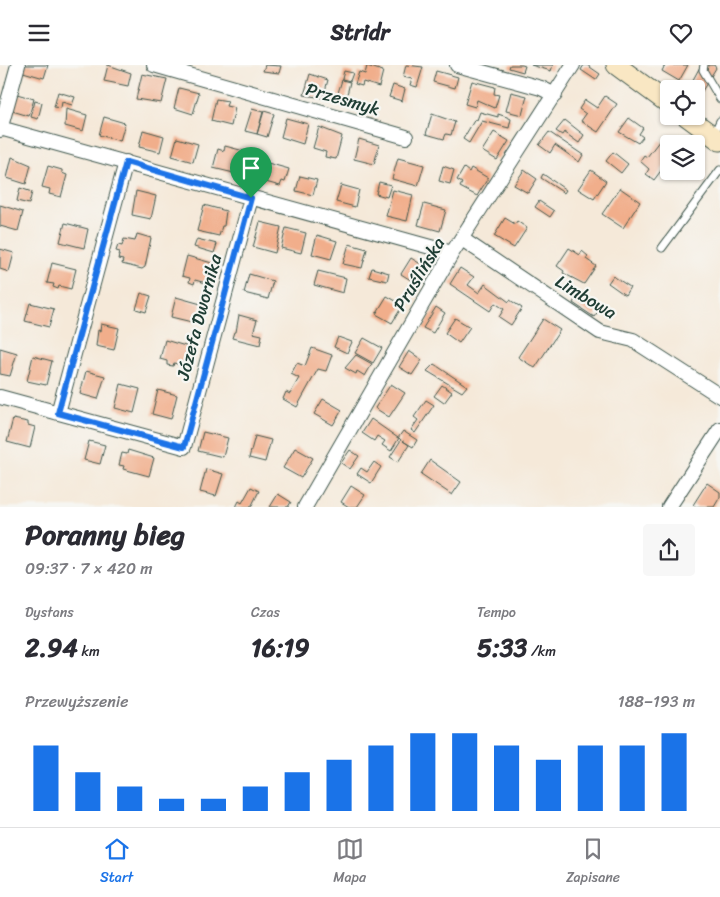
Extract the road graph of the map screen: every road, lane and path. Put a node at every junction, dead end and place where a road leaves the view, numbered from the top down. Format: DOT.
graph roads {
  1 [pos="18,65"];
  2 [pos="154,65"];
  3 [pos="457,65"];
  4 [pos="573,65"];
  5 [pos="616,65"];
  6 [pos="704,65"];
  7 [pos="555,95"];
  8 [pos="660,97"];
  9 [pos="720,99"];
  10 [pos="703,125"];
  11 [pos="0,129"];
  12 [pos="718,133"];
  13 [pos="406,137"];
  14 [pos="126,162"];
  15 [pos="720,169"];
  16 [pos="251,198"];
  17 [pos="462,239"];
  18 [pos="662,248"];
  19 [pos="452,253"];
  20 [pos="720,396"];
  21 [pos="0,397"];
  22 [pos="58,413"];
  23 [pos="720,429"];
  24 [pos="305,507"];
  25 [pos="669,507"];
  1 -- 11 [label="street"];
  2 -- 13 [label="street, Przesmyk"];
  3 -- 7 [label="street"];
  4 -- 7 [label="street, Pruślińska"];
  5 -- 8 [label="street"];
  6 -- 9 [label="lane"];
  7 -- 17 [label="street, Pruślińska"];
  10 -- 12 [label="street"];
  11 -- 14 [label="street"];
  14 -- 16 [label="street"];
  14 -- 22 [label="street"];
  15 -- 18 [label="lane"];
  16 -- 19 [label="street"];
  16 -- 22 [label="street, Józefa Dwornika"];
  17 -- 19 [label="street, Pruślińska"];
  17 -- 20 [label="street, Limbowa"];
  19 -- 24 [label="street, Pruślińska"];
  21 -- 22 [label="street"];
  23 -- 25 [label="street"];
}
